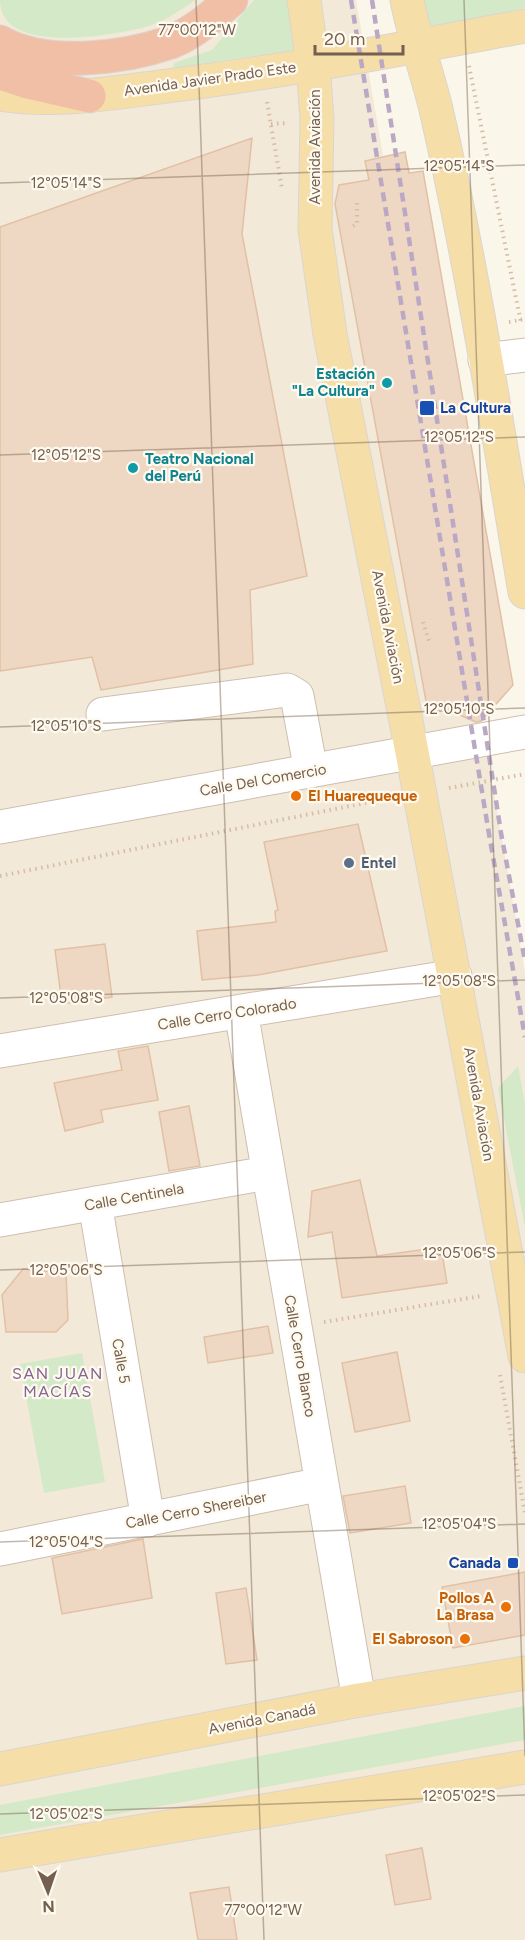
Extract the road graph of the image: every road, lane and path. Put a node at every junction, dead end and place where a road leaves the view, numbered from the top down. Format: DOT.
graph roads {
  1 [pos="231,0"];
  2 [pos="304,0"];
  3 [pos="407,0"];
  4 [pos="525,26"];
  5 [pos="0,42"];
  6 [pos="432,43"];
  7 [pos="313,65"];
  8 [pos="0,73"];
  9 [pos="0,94"];
  10 [pos="89,96"];
  11 [pos="357,200"];
  12 [pos="353,226"];
  13 [pos="525,328"];
  14 [pos="525,355"];
  15 [pos="485,360"];
  16 [pos="525,592"];
  17 [pos="423,622"];
  18 [pos="433,641"];
  19 [pos="103,714"];
  20 [pos="525,732"];
  21 [pos="412,752"];
  22 [pos="311,771"];
  23 [pos="525,774"];
  24 [pos="434,790"];
  25 [pos="0,827"];
  26 [pos="0,876"];
  27 [pos="455,976"];
  28 [pos="240,1011"];
  29 [pos="0,1051"];
  30 [pos="268,1173"];
  31 [pos="494,1186"];
  32 [pos="95,1203"];
  33 [pos="525,1208"];
  34 [pos="0,1220"];
  35 [pos="481,1296"];
  36 [pos="295,1326"];
  37 [pos="525,1356"];
  38 [pos="322,1484"];
  39 [pos="148,1520"];
  40 [pos="0,1549"];
  41 [pos="525,1672"];
  42 [pos="359,1700"];
  43 [pos="525,1767"];
  44 [pos="0,1769"];
  45 [pos="1,1854"];
  1 -- 5 [label="highway"];
  2 -- 7 [label="main road, Avenida Aviación"];
  3 -- 6 [label="main road"];
  4 -- 6 [label="main road, Avenida Javier Prado Este"];
  6 -- 7 [label="main road, Avenida Javier Prado Este"];
  6 -- 13 [label="path"];
  6 -- 15 [label="main road"];
  7 -- 10 [label="main road, Avenida Javier Prado Este"];
  7 -- 21 [label="main road, Avenida Aviación"];
  8 -- 10 [label="highway"];
  9 -- 10 [label="main road, Avenida Javier Prado Este"];
  11 -- 12 [label="path"];
  14 -- 15 [label="street"];
  15 -- 16 [label="main road"];
  17 -- 18 [label="path"];
  19 -- 22 [label="street"];
  20 -- 21 [label="street, Calle Del Comercio"];
  21 -- 22 [label="street, Calle Del Comercio"];
  21 -- 24 [label="main road, Avenida Aviación"];
  22 -- 25 [label="street, Calle Del Comercio"];
  23 -- 24 [label="path"];
  24 -- 26 [label="path"];
  24 -- 27 [label="main road, Avenida Aviación"];
  27 -- 28 [label="street, Calle Cerro Colorado"];
  27 -- 31 [label="main road, Avenida Aviación"];
  28 -- 29 [label="street, Calle Cerro Colorado"];
  28 -- 30 [label="street, Calle Cerro Blanco"];
  30 -- 32 [label="street, Calle Centinela"];
  30 -- 36 [label="street, Calle Cerro Blanco"];
  31 -- 33 [label="main road"];
  31 -- 37 [label="main road, Avenida Aviación"];
  32 -- 34 [label="street, Calle Centinela"];
  32 -- 39 [label="street, Calle 5"];
  35 -- 36 [label="path"];
  36 -- 38 [label="street, Calle Cerro Blanco"];
  38 -- 39 [label="street, Calle Cerro Shereiber"];
  38 -- 42 [label="street, Calle Cerro Blanco"];
  39 -- 40 [label="street, Calle Cerro Shereiber"];
  41 -- 42 [label="main road, Avenida Canadá"];
  42 -- 44 [label="main road, Avenida Canadá"];
  43 -- 45 [label="main road"];
}
